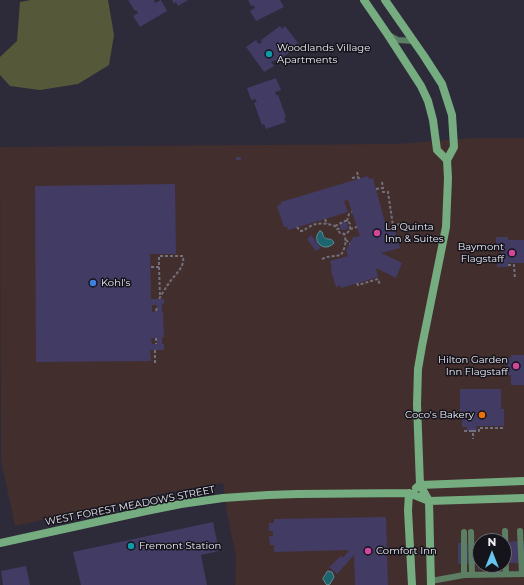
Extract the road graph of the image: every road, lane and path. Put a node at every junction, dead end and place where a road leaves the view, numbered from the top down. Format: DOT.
graph roads {
  1 [pos="364,0"];
  2 [pos="385,0"];
  3 [pos="388,35"];
  4 [pos="414,41"];
  5 [pos="446,160"];
  6 [pos="357,172"];
  7 [pos="352,178"];
  8 [pos="382,182"];
  9 [pos="383,188"];
  10 [pos="376,189"];
  11 [pos="352,212"];
  12 [pos="325,219"];
  13 [pos="347,221"];
  14 [pos="311,223"];
  15 [pos="326,224"];
  16 [pos="400,224"];
  17 [pos="312,226"];
  18 [pos="335,226"];
  19 [pos="297,227"];
  20 [pos="357,227"];
  21 [pos="341,228"];
  22 [pos="337,229"];
  23 [pos="350,229"];
  24 [pos="344,234"];
  25 [pos="346,240"];
  26 [pos="350,244"];
  27 [pos="341,255"];
  28 [pos="331,257"];
  29 [pos="344,258"];
  30 [pos="322,259"];
  31 [pos="332,261"];
  32 [pos="508,265"];
  33 [pos="151,267"];
  34 [pos="159,267"];
  35 [pos="515,278"];
  36 [pos="357,283"];
  37 [pos="380,285"];
  38 [pos="157,308"];
  39 [pos="156,311"];
  40 [pos="156,338"];
  41 [pos="156,344"];
  42 [pos="155,350"];
  43 [pos="155,363"];
  44 [pos="503,428"];
  45 [pos="464,431"];
  46 [pos="472,431"];
  47 [pos="473,439"];
  48 [pos="524,481"];
  49 [pos="420,485"];
  50 [pos="409,493"];
  51 [pos="524,498"];
  52 [pos="429,501"];
  53 [pos="505,531"];
  54 [pos="520,531"];
  55 [pos="464,532"];
  56 [pos="471,532"];
  57 [pos="0,543"];
  58 [pos="506,574"];
  59 [pos="523,574"];
  60 [pos="464,575"];
  61 [pos="472,575"];
  62 [pos="431,583"];
  63 [pos="412,585"];
  1 -- 3 [label="street"];
  2 -- 4 [label="street"];
  3 -- 4 [label="lane"];
  3 -- 5 [label="street"];
  4 -- 5 [label="street"];
  5 -- 49 [label="street"];
  6 -- 7 [label="path"];
  8 -- 9 [label="path"];
  9 -- 10 [label="path"];
  9 -- 16 [label="path"];
  11 -- 13 [label="path"];
  12 -- 15 [label="path"];
  13 -- 18 [label="path"];
  13 -- 23 [label="path"];
  14 -- 17 [label="path"];
  15 -- 17 [label="path"];
  15 -- 18 [label="path"];
  17 -- 19 [label="path"];
  18 -- 22 [label="path"];
  20 -- 23 [label="path"];
  21 -- 22 [label="path"];
  22 -- 24 [label="path"];
  23 -- 24 [label="path"];
  24 -- 25 [label="path"];
  25 -- 26 [label="path"];
  25 -- 27 [label="path"];
  27 -- 28 [label="path"];
  27 -- 29 [label="path"];
  28 -- 30 [label="path"];
  28 -- 31 [label="path"];
  32 -- 35 [label="path"];
  33 -- 34 [label="path"];
  34 -- 34 [label="path"];
  36 -- 37 [label="path"];
  38 -- 39 [label="path"];
  40 -- 41 [label="path"];
  42 -- 43 [label="path"];
  44 -- 46 [label="path"];
  45 -- 46 [label="path"];
  46 -- 47 [label="path"];
  48 -- 49 [label="street"];
  49 -- 50 [label="street"];
  49 -- 52 [label="street"];
  50 -- 52 [label="street, WEST FOREST MEADOWS STREET"];
  50 -- 57 [label="street, WEST FOREST MEADOWS STREET"];
  50 -- 63 [label="street"];
  51 -- 52 [label="street, WEST FOREST MEADOWS STREET"];
  52 -- 62 [label="street"];
  53 -- 58 [label="lane"];
  54 -- 59 [label="lane"];
  55 -- 60 [label="lane"];
  56 -- 61 [label="lane"];
  58 -- 59 [label="lane"];
  58 -- 61 [label="lane"];
  60 -- 61 [label="lane"];
  60 -- 62 [label="lane"];
}
